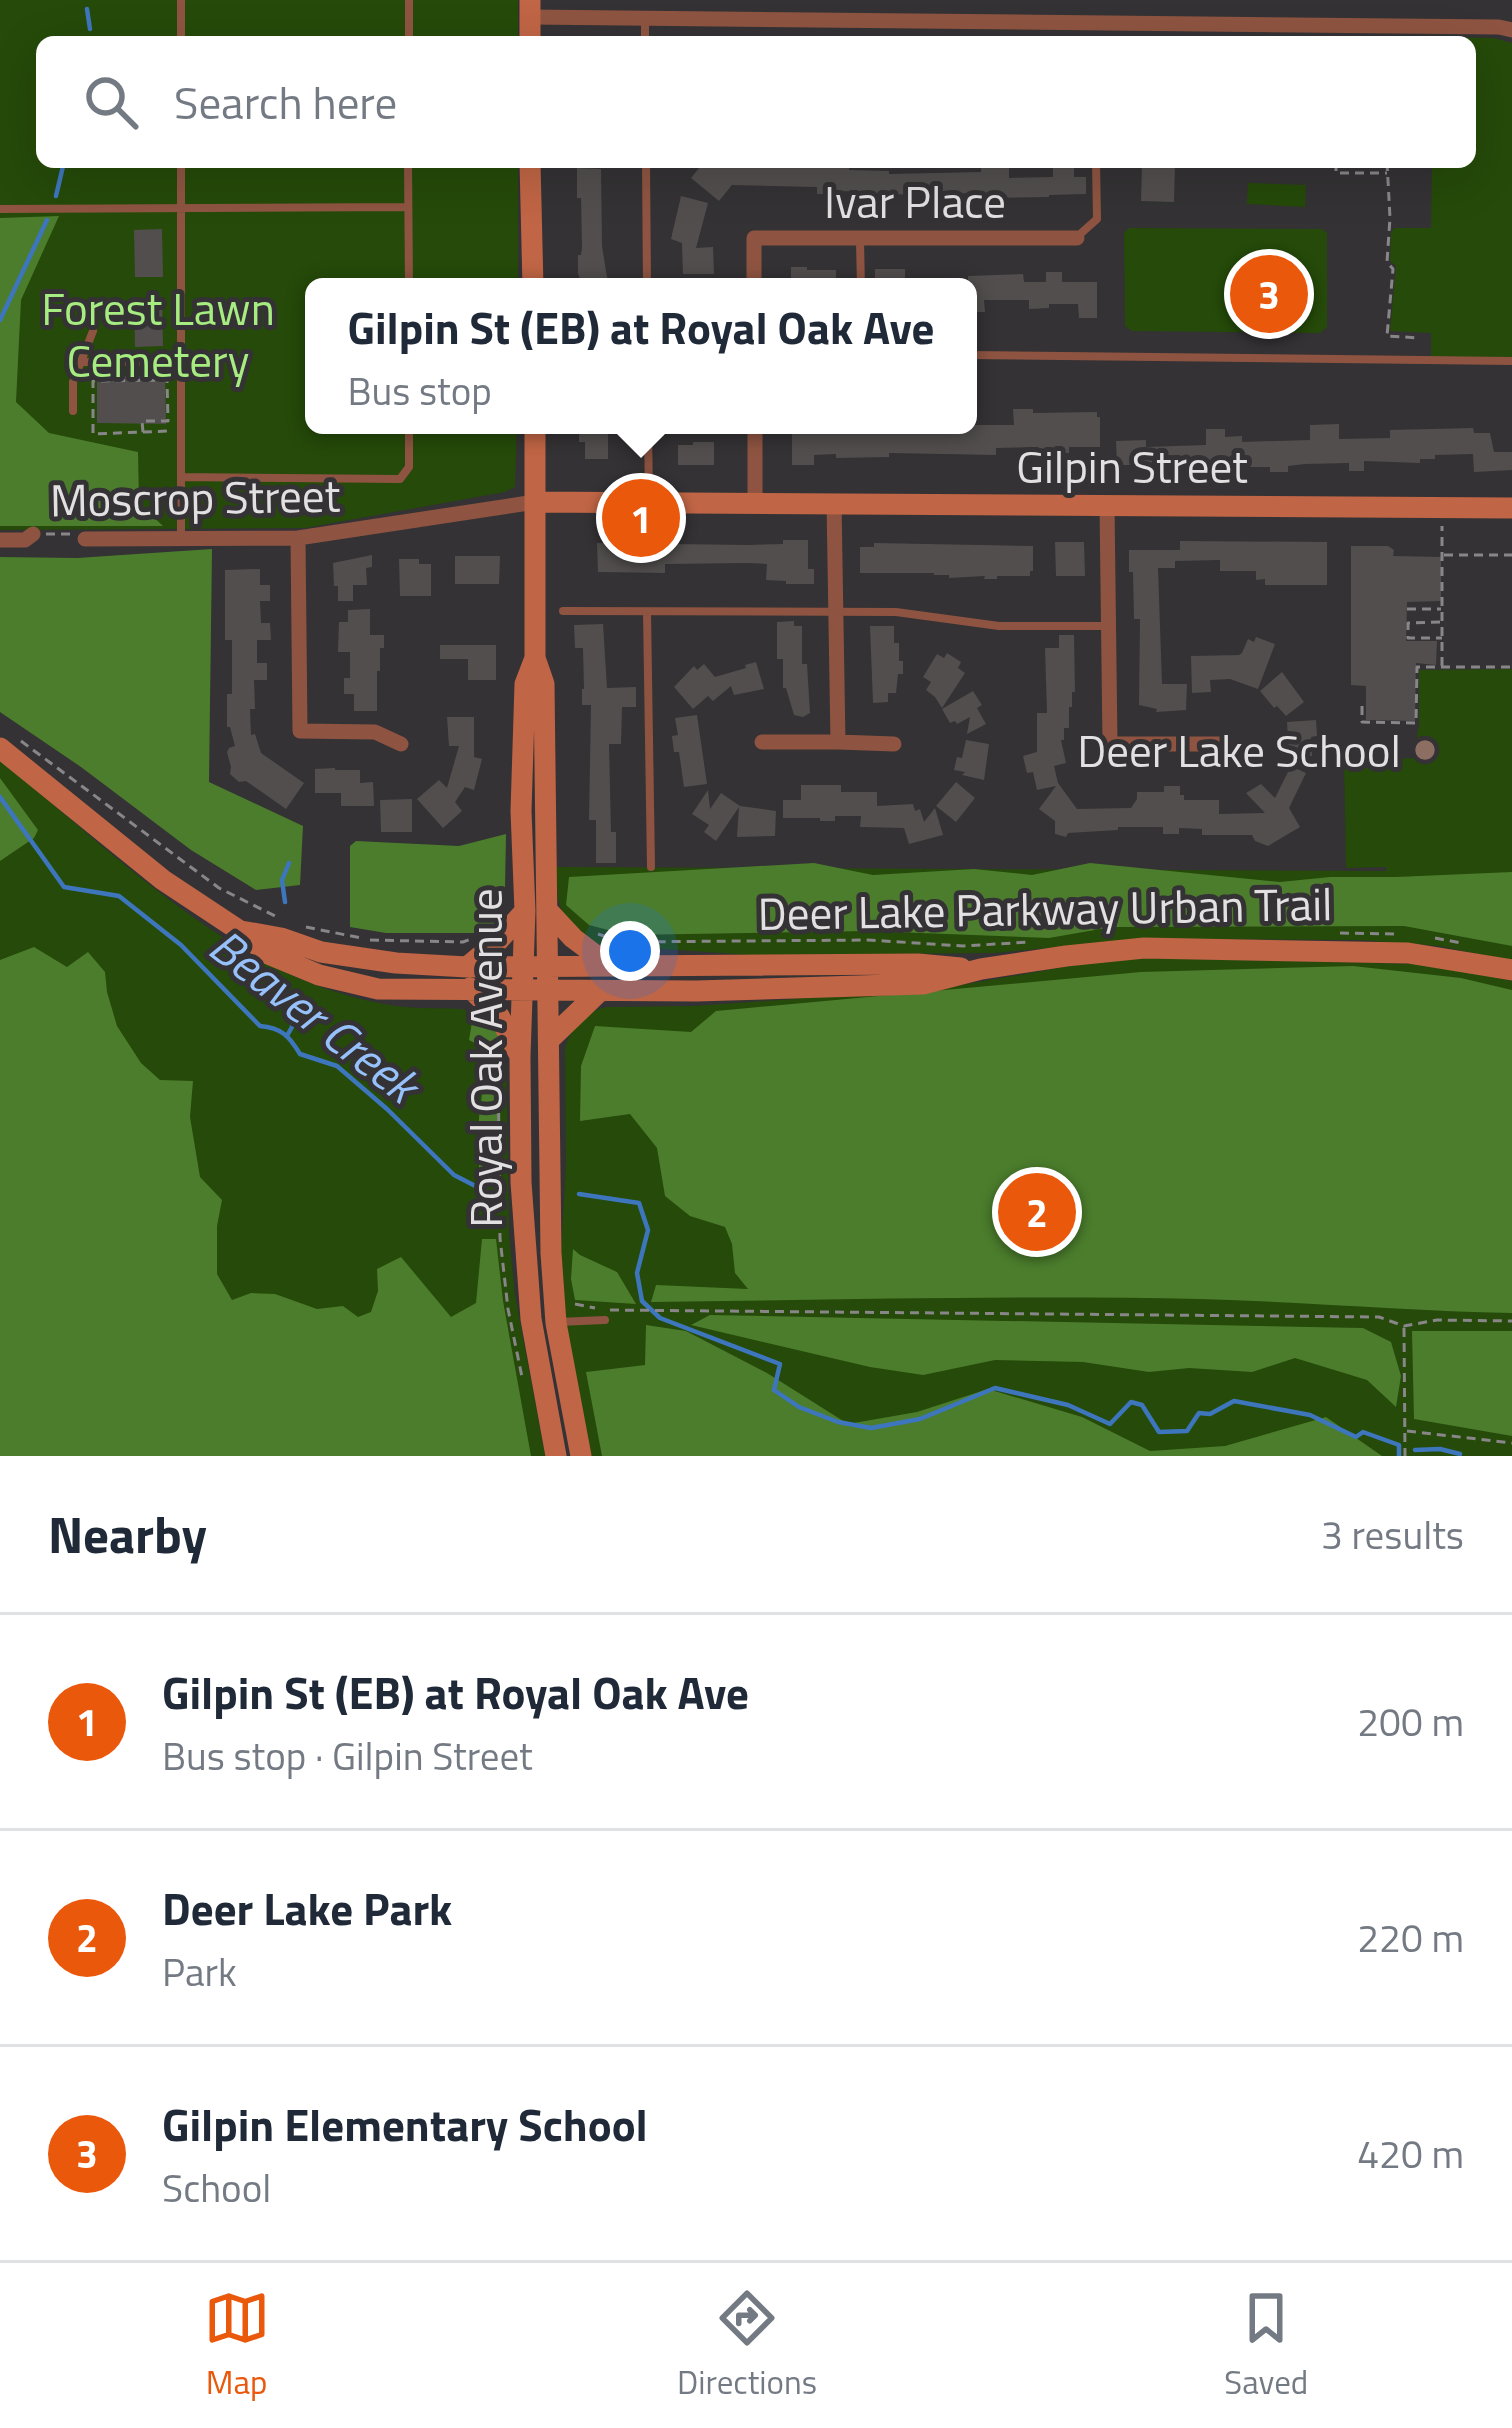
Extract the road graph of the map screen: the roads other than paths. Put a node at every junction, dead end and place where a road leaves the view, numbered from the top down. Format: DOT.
graph roads {
  1 [pos="181,0"];
  2 [pos="409,0"];
  3 [pos="530,9"];
  4 [pos="755,10"];
  5 [pos="645,17"];
  6 [pos="1512,30"];
  7 [pos="181,36"];
  8 [pos="409,36"];
  9 [pos="645,36"];
  10 [pos="181,168"];
  11 [pos="408,168"];
  12 [pos="530,168"];
  13 [pos="646,168"];
  14 [pos="1096,168"];
  15 [pos="408,207"];
  16 [pos="181,208"];
  17 [pos="0,209"];
  18 [pos="860,237"];
  19 [pos="1077,238"];
  20 [pos="409,278"];
  21 [pos="532,278"];
  22 [pos="647,278"];
  23 [pos="754,278"];
  24 [pos="861,278"];
  25 [pos="93,331"];
  26 [pos="977,355"];
  27 [pos="1512,361"];
  28 [pos="81,362"];
  29 [pos="181,362"];
  30 [pos="73,410"];
  31 [pos="409,434"];
  32 [pos="535,434"];
  33 [pos="648,434"];
  34 [pos="755,434"];
  35 [pos="181,476"];
  36 [pos="535,502"];
  37 [pos="755,502"];
  38 [pos="649,503"];
  39 [pos="834,503"];
  40 [pos="1107,505"];
  41 [pos="1512,508"];
  42 [pos="32,534"];
  43 [pos="298,538"];
  44 [pos="85,539"];
  45 [pos="181,539"];
  46 [pos="0,541"];
  47 [pos="563,611"];
  48 [pos="836,611"];
  49 [pos="647,612"];
  50 [pos="1108,626"];
  51 [pos="7,742"];
  52 [pos="762,742"];
  53 [pos="838,742"];
  54 [pos="401,744"];
  55 [pos="894,744"];
  56 [pos="1224,744"];
  57 [pos="651,867"];
  58 [pos="536,910"];
  59 [pos="610,966"];
  60 [pos="981,969"];
  61 [pos="1512,970"];
  62 [pos="469,978"];
  63 [pos="523,978"];
  64 [pos="548,978"];
  65 [pos="600,991"];
  66 [pos="549,1040"];
  67 [pos="520,1056"];
  68 [pos="605,1320"];
  69 [pos="556,1323"];
  70 [pos="556,1456"];
  71 [pos="581,1456"];
  1 -- 7 [label="lane"];
  2 -- 8 [label="lane"];
  3 -- 5 [label="street"];
  4 -- 5 [label="street"];
  4 -- 6 [label="street"];
  5 -- 9 [label="lane"];
  10 -- 16 [label="lane"];
  11 -- 15 [label="lane"];
  12 -- 21 [label="main road"];
  13 -- 22 [label="lane"];
  14 -- 19 [label="lane"];
  15 -- 16 [label="lane"];
  15 -- 20 [label="lane"];
  16 -- 17 [label="lane"];
  16 -- 29 [label="lane"];
  18 -- 19 [label="street, Ivar Place"];
  18 -- 23 [label="street, Ivar Place"];
  18 -- 24 [label="lane"];
  25 -- 28 [label="lane"];
  26 -- 27 [label="lane"];
  28 -- 29 [label="lane"];
  28 -- 30 [label="lane"];
  29 -- 35 [label="lane"];
  31 -- 35 [label="lane"];
  32 -- 36 [label="main road, Royal Oak Avenue"];
  33 -- 38 [label="lane"];
  34 -- 37 [label="street"];
  35 -- 45 [label="lane"];
  36 -- 38 [label="main road, Gilpin Street"];
  36 -- 43 [label="street, Moscrop Street"];
  36 -- 58 [label="main road, Royal Oak Avenue"];
  37 -- 38 [label="main road, Gilpin Street"];
  37 -- 39 [label="main road, Gilpin Street"];
  39 -- 40 [label="main road, Gilpin Street"];
  39 -- 48 [label="street"];
  40 -- 41 [label="main road, Gilpin Street"];
  40 -- 50 [label="street"];
  42 -- 46 [label="street, Moscrop Street"];
  43 -- 45 [label="street, Moscrop Street"];
  43 -- 54 [label="street"];
  44 -- 45 [label="street, Moscrop Street"];
  47 -- 49 [label="lane"];
  48 -- 49 [label="lane"];
  48 -- 50 [label="lane"];
  48 -- 53 [label="street"];
  49 -- 57 [label="lane"];
  50 -- 56 [label="street"];
  51 -- 62 [label="main road"];
  52 -- 53 [label="street"];
  53 -- 55 [label="street"];
  58 -- 59 [label="main road"];
  58 -- 62 [label="main road"];
  58 -- 63 [label="main road, Royal Oak Avenue"];
  58 -- 64 [label="main road, Royal Oak Avenue"];
  59 -- 60 [label="main road"];
  59 -- 64 [label="main road"];
  60 -- 61 [label="main road"];
  60 -- 65 [label="main road"];
  62 -- 63 [label="main road"];
  62 -- 67 [label="main road"];
  63 -- 64 [label="main road"];
  63 -- 67 [label="main road, Royal Oak Avenue"];
  64 -- 65 [label="main road"];
  64 -- 66 [label="main road, Royal Oak Avenue"];
  65 -- 66 [label="main road"];
  66 -- 69 [label="main road, Royal Oak Avenue"];
  67 -- 70 [label="main road, Royal Oak Avenue"];
  68 -- 69 [label="lane"];
  69 -- 71 [label="main road, Royal Oak Avenue"];
}
